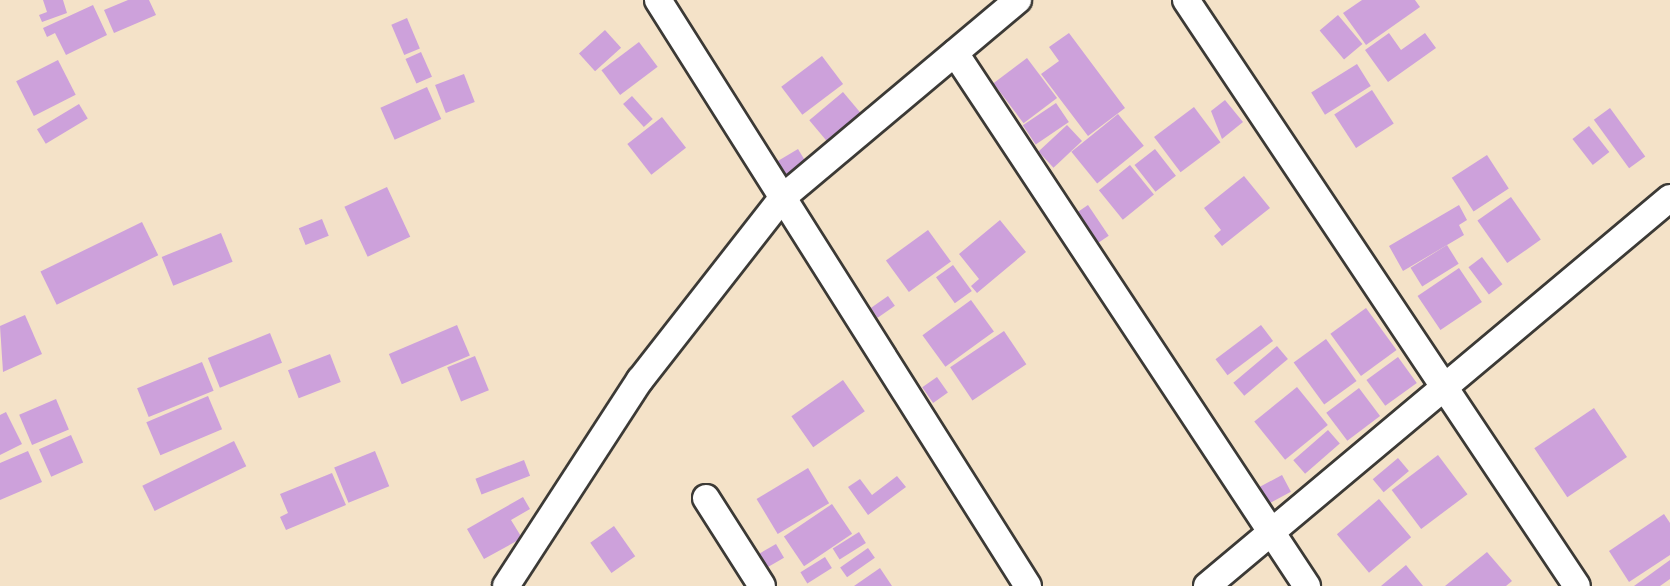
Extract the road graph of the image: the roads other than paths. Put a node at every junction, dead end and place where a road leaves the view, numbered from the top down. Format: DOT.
graph roads {
  1 [pos="658,0"];
  2 [pos="1018,0"];
  3 [pos="1186,0"];
  4 [pos="955,53"];
  5 [pos="782,198"];
  6 [pos="1670,198"];
  7 [pos="1441,387"];
  8 [pos="706,498"];
  9 [pos="1271,531"];
  10 [pos="506,586"];
  11 [pos="762,586"];
  12 [pos="1028,586"];
  13 [pos="1207,586"];
  14 [pos="1307,586"];
  15 [pos="1577,586"];
  1 -- 5 [label="street"];
  2 -- 4 [label="street"];
  3 -- 7 [label="street"];
  4 -- 5 [label="street"];
  4 -- 9 [label="street"];
  5 -- 10 [label="street"];
  5 -- 12 [label="street"];
  6 -- 7 [label="street"];
  7 -- 9 [label="street"];
  7 -- 15 [label="street"];
  8 -- 11 [label="street"];
  9 -- 13 [label="street"];
  9 -- 14 [label="street"];
}
